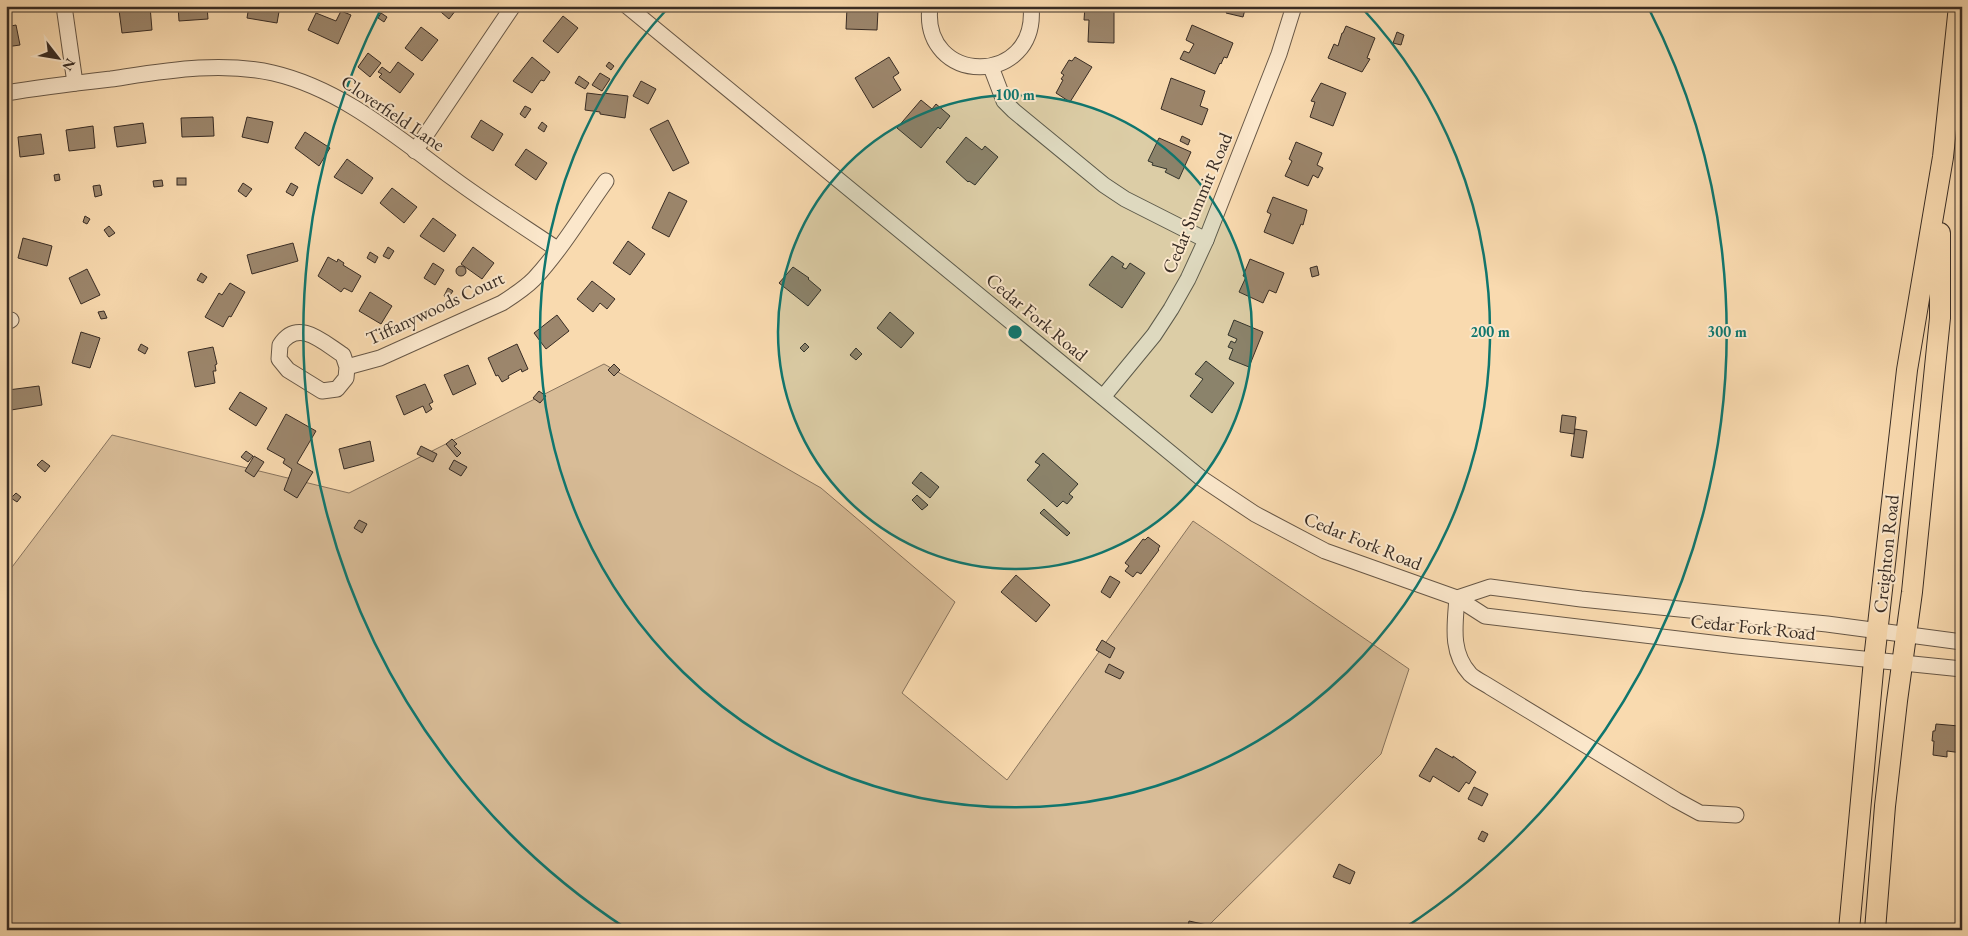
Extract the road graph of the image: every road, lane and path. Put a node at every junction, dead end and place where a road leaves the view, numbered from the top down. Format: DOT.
graph roads {
  1 [pos="64,6"];
  2 [pos="513,6"];
  3 [pos="627,6"];
  4 [pos="930,6"];
  5 [pos="1031,6"];
  6 [pos="1294,6"];
  7 [pos="1959,6"];
  8 [pos="991,67"];
  9 [pos="75,84"];
  10 [pos="6,93"];
  11 [pos="415,151"];
  12 [pos="1939,180"];
  13 [pos="606,181"];
  14 [pos="1206,240"];
  15 [pos="557,249"];
  16 [pos="347,367"];
  17 [pos="1103,397"];
  18 [pos="1457,598"];
  19 [pos="1878,632"];
  20 [pos="1906,636"];
  21 [pos="1962,642"];
  22 [pos="1874,660"];
  23 [pos="1902,663"];
  24 [pos="1962,669"];
  25 [pos="1736,815"];
  26 [pos="1849,930"];
  27 [pos="1875,930"];
  1 -- 9 [label="street"];
  2 -- 11 [label="street"];
  3 -- 17 [label="street, Cedar Fork Road"];
  4 -- 8 [label="street"];
  5 -- 8 [label="street"];
  6 -- 14 [label="street, Cedar Summit Road"];
  7 -- 12 [label="main road, Creighton Road"];
  8 -- 14 [label="street"];
  9 -- 10 [label="street, Cloverfield Lane"];
  9 -- 11 [label="street, Cloverfield Lane"];
  11 -- 15 [label="street, Cloverfield Lane"];
  12 -- 19 [label="main road, Creighton Road"];
  12 -- 20 [label="main road, Creighton Road"];
  13 -- 15 [label="street, Tiffanywoods Court"];
  14 -- 17 [label="street, Cedar Summit Road"];
  15 -- 16 [label="street, Tiffanywoods Court"];
  16 -- 16 [label="street"];
  17 -- 18 [label="street, Cedar Fork Road"];
  18 -- 19 [label="street, Cedar Fork Road"];
  18 -- 22 [label="street, Cedar Fork Road"];
  18 -- 25 [label="street"];
  19 -- 20 [label="street, Cedar Fork Road"];
  19 -- 22 [label="main road, Creighton Road"];
  20 -- 21 [label="street, Cedar Fork Road"];
  20 -- 23 [label="main road, Creighton Road"];
  22 -- 23 [label="street, Cedar Fork Road"];
  22 -- 26 [label="main road, Creighton Road"];
  23 -- 24 [label="street, Cedar Fork Road"];
  23 -- 27 [label="main road, Creighton Road"];
}
